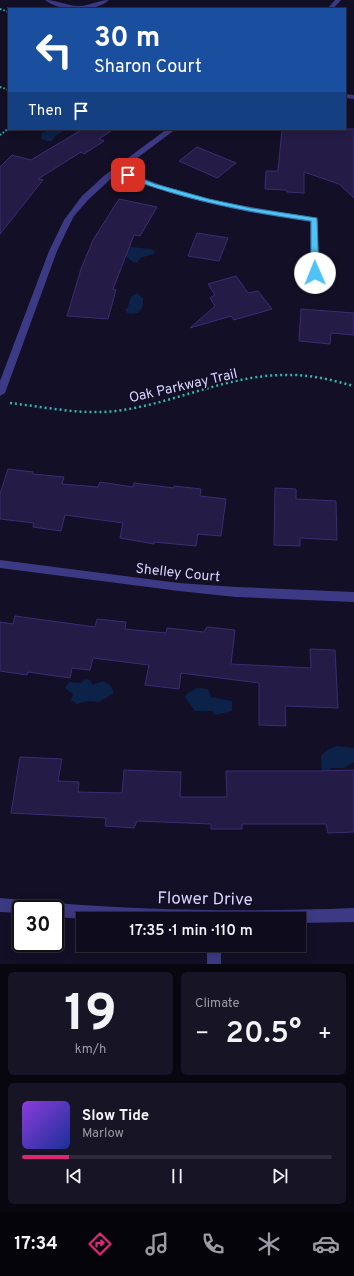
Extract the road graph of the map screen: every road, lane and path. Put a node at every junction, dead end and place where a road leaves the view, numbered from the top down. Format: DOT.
graph roads {
  1 [pos="48,0"];
  2 [pos="106,0"];
  3 [pos="338,0"];
  4 [pos="72,8"];
  5 [pos="86,8"];
  6 [pos="331,8"];
  7 [pos="8,129"];
  8 [pos="171,130"];
  9 [pos="0,135"];
  10 [pos="116,170"];
  11 [pos="315,273"];
  12 [pos="354,386"];
  13 [pos="0,393"];
  14 [pos="16,404"];
  15 [pos="0,564"];
  16 [pos="354,597"];
  17 [pos="0,905"];
  18 [pos="12,906"];
  19 [pos="64,911"];
  20 [pos="82,912"];
  21 [pos="354,916"];
  22 [pos="306,917"];
  23 [pos="214,952"];
  24 [pos="214,964"];
  1 -- 4 [label="street"];
  2 -- 5 [label="street"];
  3 -- 6 [label="street"];
  7 -- 9 [label="path"];
  8 -- 10 [label="street"];
  10 -- 11 [label="street"];
  10 -- 13 [label="street"];
  12 -- 14 [label="path, Oak Parkway Trail"];
  15 -- 16 [label="street, Shelley Court"];
  17 -- 18 [label="street"];
  19 -- 20 [label="street, Flower Drive"];
  21 -- 22 [label="street, Flower Drive"];
  23 -- 24 [label="street"];
}
